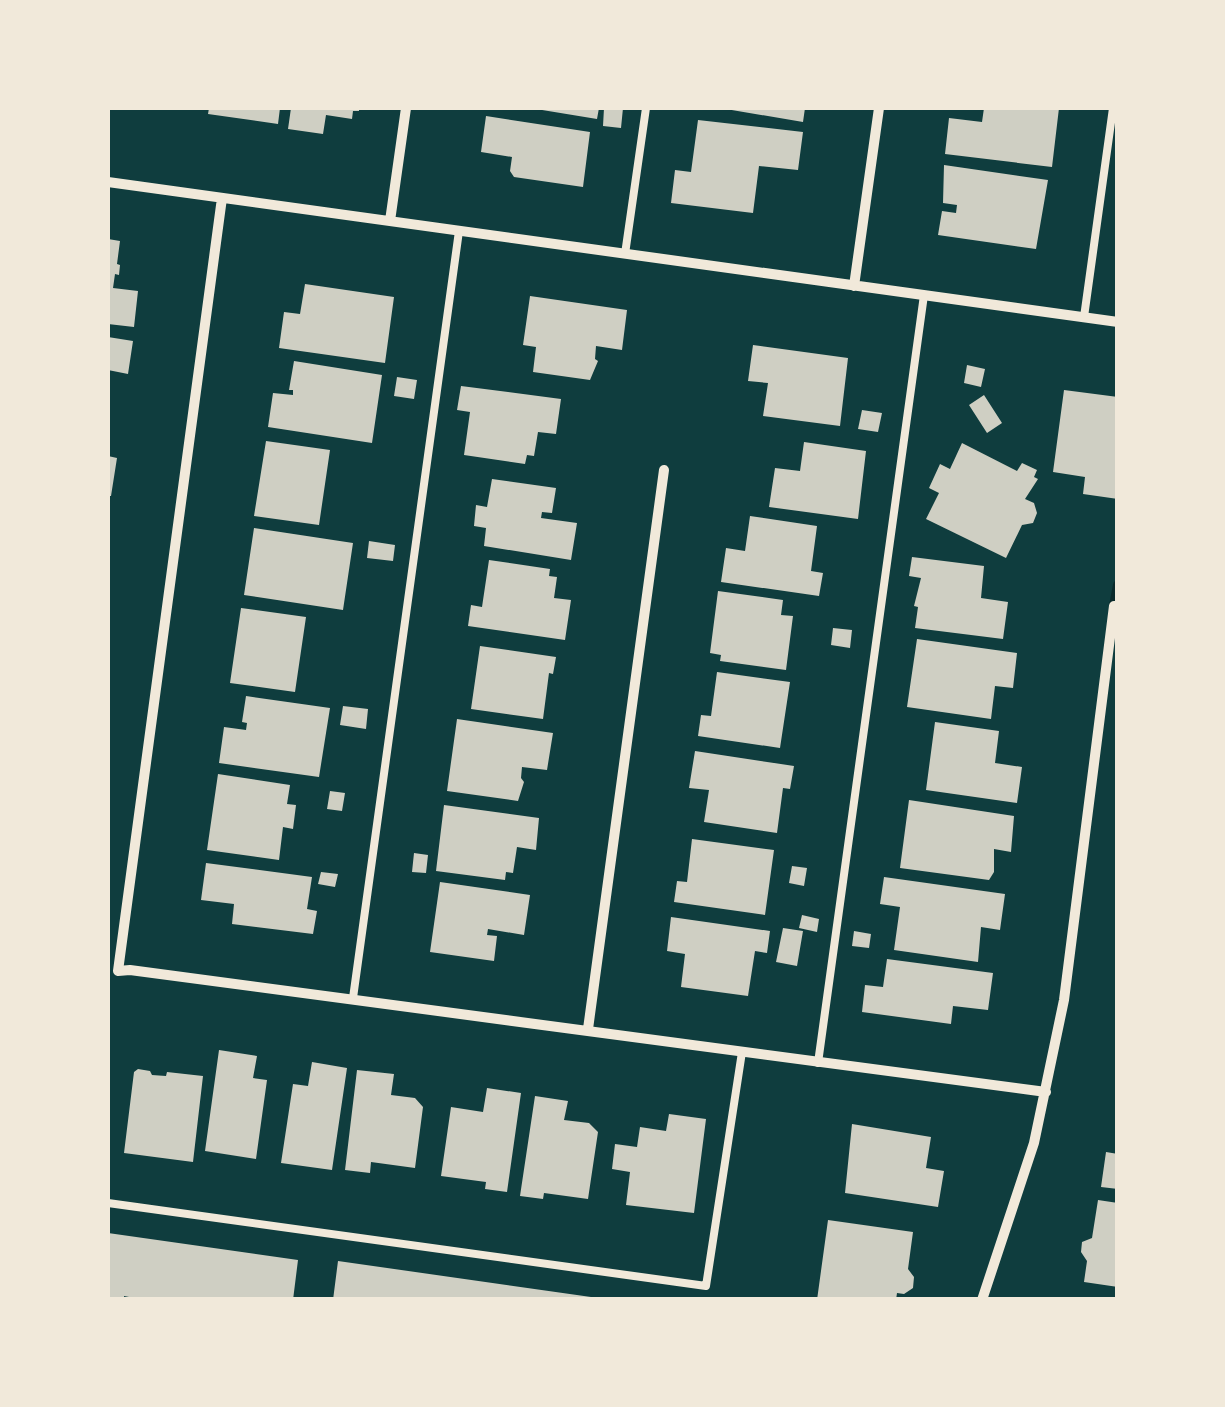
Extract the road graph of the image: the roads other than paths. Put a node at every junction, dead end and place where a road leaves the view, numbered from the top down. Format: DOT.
graph roads {
  1 [pos="406,108"];
  2 [pos="646,108"];
  3 [pos="878,108"];
  4 [pos="1113,108"];
  5 [pos="108,182"];
  6 [pos="222,198"];
  7 [pos="390,222"];
  8 [pos="459,230"];
  9 [pos="625,254"];
  10 [pos="854,286"];
  11 [pos="924,295"];
  12 [pos="1084,318"];
  13 [pos="1118,322"];
  14 [pos="664,470"];
  15 [pos="1114,606"];
  16 [pos="353,998"];
  17 [pos="588,1029"];
  18 [pos="742,1052"];
  19 [pos="818,1063"];
  20 [pos="1046,1092"];
  21 [pos="108,1203"];
  22 [pos="706,1286"];
  23 [pos="704,1300"];
  24 [pos="982,1300"];
  1 -- 7 [label="street"];
  2 -- 9 [label="lane"];
  3 -- 10 [label="street"];
  4 -- 12 [label="lane"];
  5 -- 6 [label="street"];
  6 -- 7 [label="street"];
  6 -- 16 [label="street"];
  7 -- 8 [label="street"];
  8 -- 9 [label="street"];
  8 -- 16 [label="lane"];
  9 -- 10 [label="street"];
  10 -- 11 [label="street"];
  11 -- 12 [label="street"];
  11 -- 19 [label="lane"];
  12 -- 13 [label="street"];
  14 -- 17 [label="street"];
  15 -- 20 [label="street"];
  16 -- 17 [label="street"];
  17 -- 18 [label="street"];
  18 -- 19 [label="street"];
  18 -- 22 [label="lane"];
  19 -- 20 [label="street"];
  20 -- 24 [label="street"];
  21 -- 22 [label="lane"];
  22 -- 23 [label="lane"];
}
